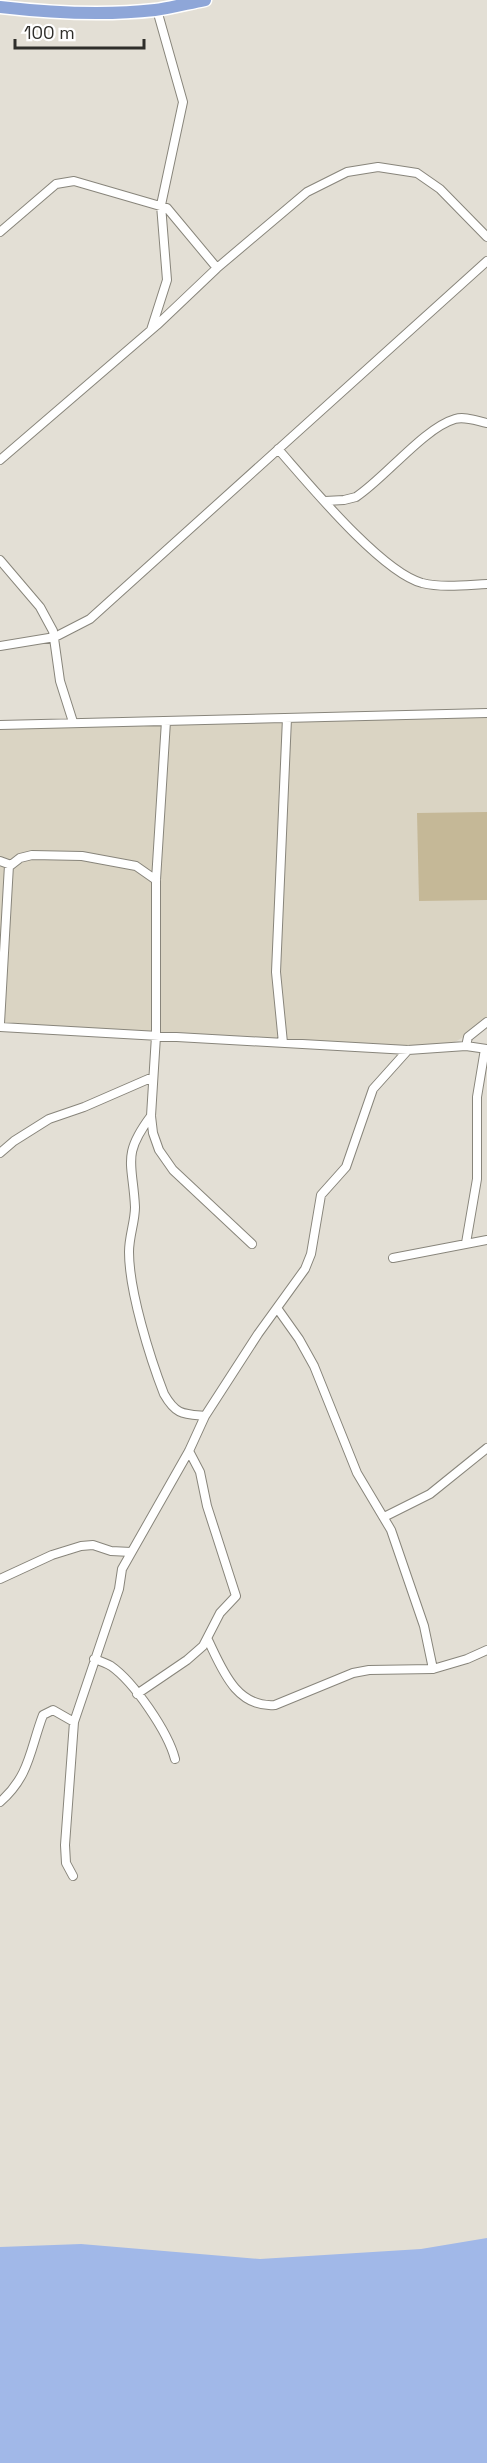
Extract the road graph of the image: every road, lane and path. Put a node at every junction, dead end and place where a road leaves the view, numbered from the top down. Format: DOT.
graph roads {
  1 [pos="205,0"];
  2 [pos="0,7"];
  3 [pos="157,10"];
  4 [pos="161,205"];
  5 [pos="0,232"];
  6 [pos="487,237"];
  7 [pos="487,261"];
  8 [pos="217,268"];
  9 [pos="151,330"];
  10 [pos="487,423"];
  11 [pos="278,449"];
  12 [pos="0,460"];
  13 [pos="325,501"];
  14 [pos="0,560"];
  15 [pos="487,584"];
  16 [pos="55,637"];
  17 [pos="0,646"];
  18 [pos="487,713"];
  19 [pos="287,718"];
  20 [pos="166,721"];
  21 [pos="73,722"];
  22 [pos="0,725"];
  23 [pos="0,861"];
  24 [pos="9,865"];
  25 [pos="156,880"];
  26 [pos="487,1022"];
  27 [pos="0,1025"];
  28 [pos="156,1036"];
  29 [pos="283,1043"];
  30 [pos="466,1046"];
  31 [pos="486,1049"];
  32 [pos="408,1050"];
  33 [pos="153,1077"];
  34 [pos="152,1116"];
  35 [pos="0,1153"];
  36 [pos="487,1240"];
  37 [pos="252,1244"];
  38 [pos="466,1244"];
  39 [pos="393,1258"];
  40 [pos="277,1308"];
  41 [pos="205,1416"];
  42 [pos="487,1448"];
  43 [pos="189,1451"];
  44 [pos="384,1517"];
  45 [pos="131,1552"];
  46 [pos="0,1579"];
  47 [pos="208,1640"];
  48 [pos="487,1650"];
  49 [pos="94,1659"];
  50 [pos="433,1669"];
  51 [pos="137,1694"];
  52 [pos="74,1722"];
  53 [pos="175,1759"];
  54 [pos="0,1802"];
  55 [pos="73,1876"];
  1 -- 3 [label="highway"];
  2 -- 3 [label="highway"];
  3 -- 4 [label="street"];
  4 -- 5 [label="street"];
  4 -- 8 [label="street"];
  4 -- 9 [label="street"];
  6 -- 8 [label="street"];
  7 -- 11 [label="street"];
  8 -- 9 [label="street"];
  9 -- 12 [label="street"];
  10 -- 13 [label="street"];
  11 -- 13 [label="street"];
  11 -- 16 [label="street"];
  13 -- 15 [label="street"];
  14 -- 16 [label="street"];
  16 -- 17 [label="street"];
  16 -- 21 [label="street"];
  18 -- 19 [label="street"];
  19 -- 20 [label="street"];
  19 -- 29 [label="street"];
  20 -- 21 [label="street"];
  20 -- 25 [label="street"];
  21 -- 22 [label="street"];
  23 -- 24 [label="street"];
  24 -- 25 [label="street"];
  24 -- 27 [label="street"];
  25 -- 28 [label="street"];
  26 -- 30 [label="street"];
  27 -- 28 [label="street"];
  28 -- 29 [label="street"];
  28 -- 33 [label="street"];
  29 -- 32 [label="street"];
  30 -- 31 [label="street"];
  30 -- 32 [label="street"];
  31 -- 38 [label="street"];
  32 -- 40 [label="street"];
  33 -- 34 [label="street"];
  33 -- 35 [label="street"];
  34 -- 37 [label="street"];
  34 -- 41 [label="street"];
  36 -- 38 [label="street"];
  38 -- 39 [label="street"];
  40 -- 41 [label="street"];
  40 -- 44 [label="street"];
  41 -- 43 [label="street"];
  42 -- 44 [label="street"];
  43 -- 45 [label="street"];
  43 -- 47 [label="street"];
  44 -- 50 [label="street"];
  45 -- 46 [label="street"];
  45 -- 49 [label="street"];
  47 -- 50 [label="street"];
  47 -- 51 [label="street"];
  48 -- 50 [label="street"];
  49 -- 51 [label="street"];
  49 -- 52 [label="street"];
  51 -- 53 [label="street"];
  52 -- 54 [label="street"];
  52 -- 55 [label="street"];
}
